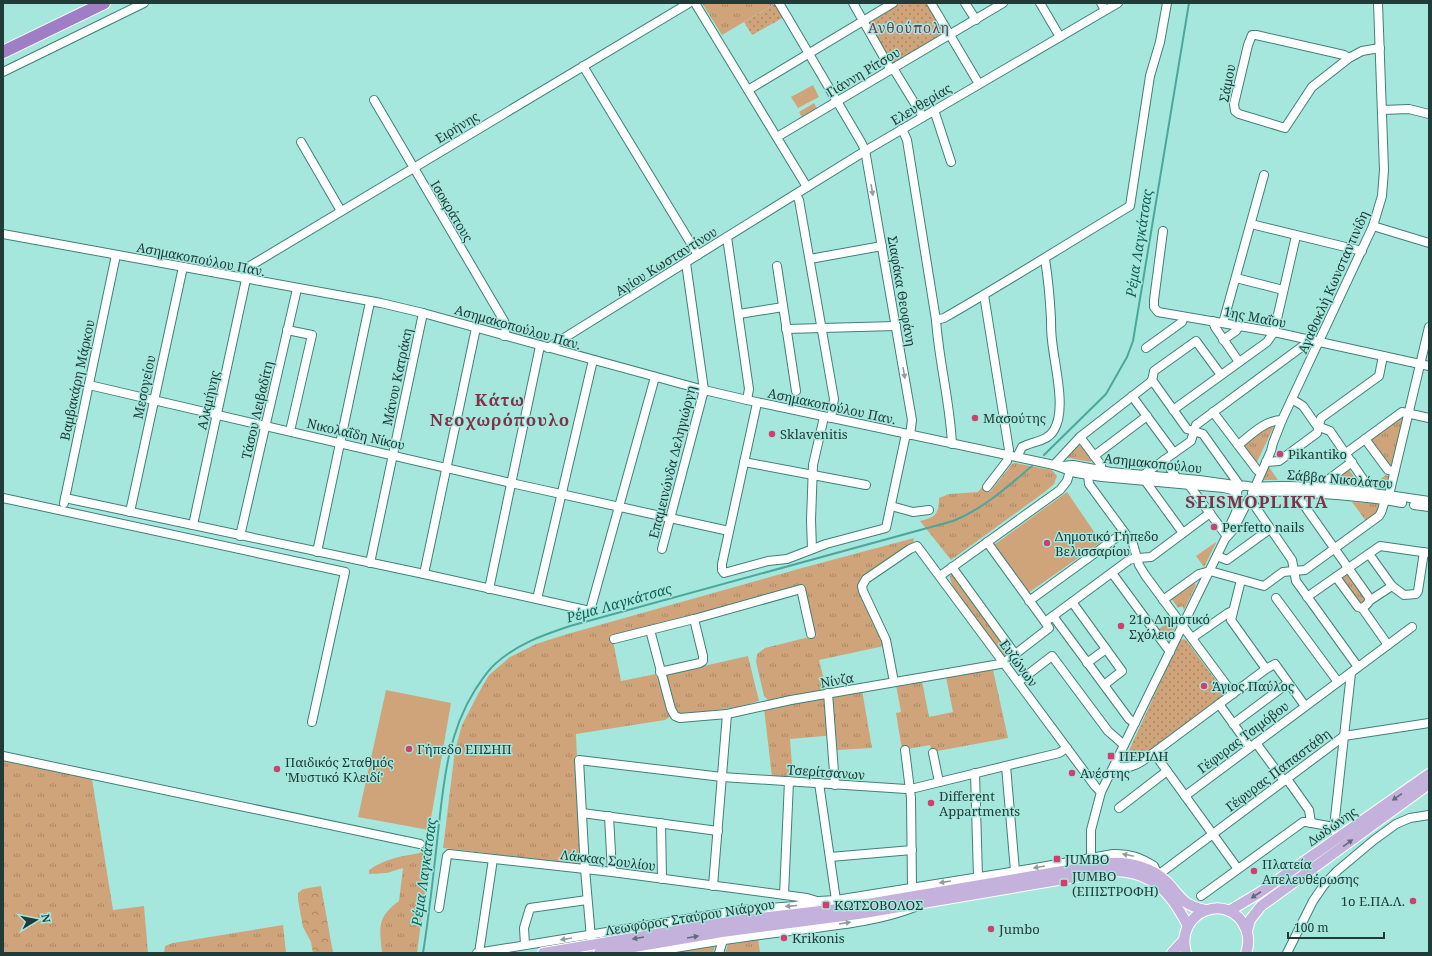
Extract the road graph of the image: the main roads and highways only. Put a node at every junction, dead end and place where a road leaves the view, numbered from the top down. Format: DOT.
graph roads {
  1 [pos="104,3"];
  2 [pos="3,52"];
  3 [pos="1429,774"];
  4 [pos="1429,784"];
  5 [pos="1205,910"];
  6 [pos="1229,911"];
  7 [pos="1188,926"];
  8 [pos="1247,931"];
  9 [pos="1184,940"];
  10 [pos="543,953"];
  11 [pos="599,953"];
  12 [pos="1172,953"];
  13 [pos="1186,953"];
  14 [pos="1246,953"];
  1 -- 2 [label="highway"];
  3 -- 6 [label="main road, Δωδώνης, one-way"];
  8 -- 4 [label="main road, Δωδώνης, one-way"];
  5 -- 6 [label="main road"];
  5 -- 7 [label="main road"];
  5 -- 10 [label="main road, Λεωφόρος Σταύρου Νιάρχου, one-way"];
  6 -- 8 [label="main road"];
  7 -- 9 [label="main road"];
  11 -- 7 [label="main road, Λεωφόρος Σταύρου Νιάρχου, one-way"];
  8 -- 14 [label="main road, Δωδώνης"];
  9 -- 12 [label="main road"];
  9 -- 13 [label="main road"];
}
